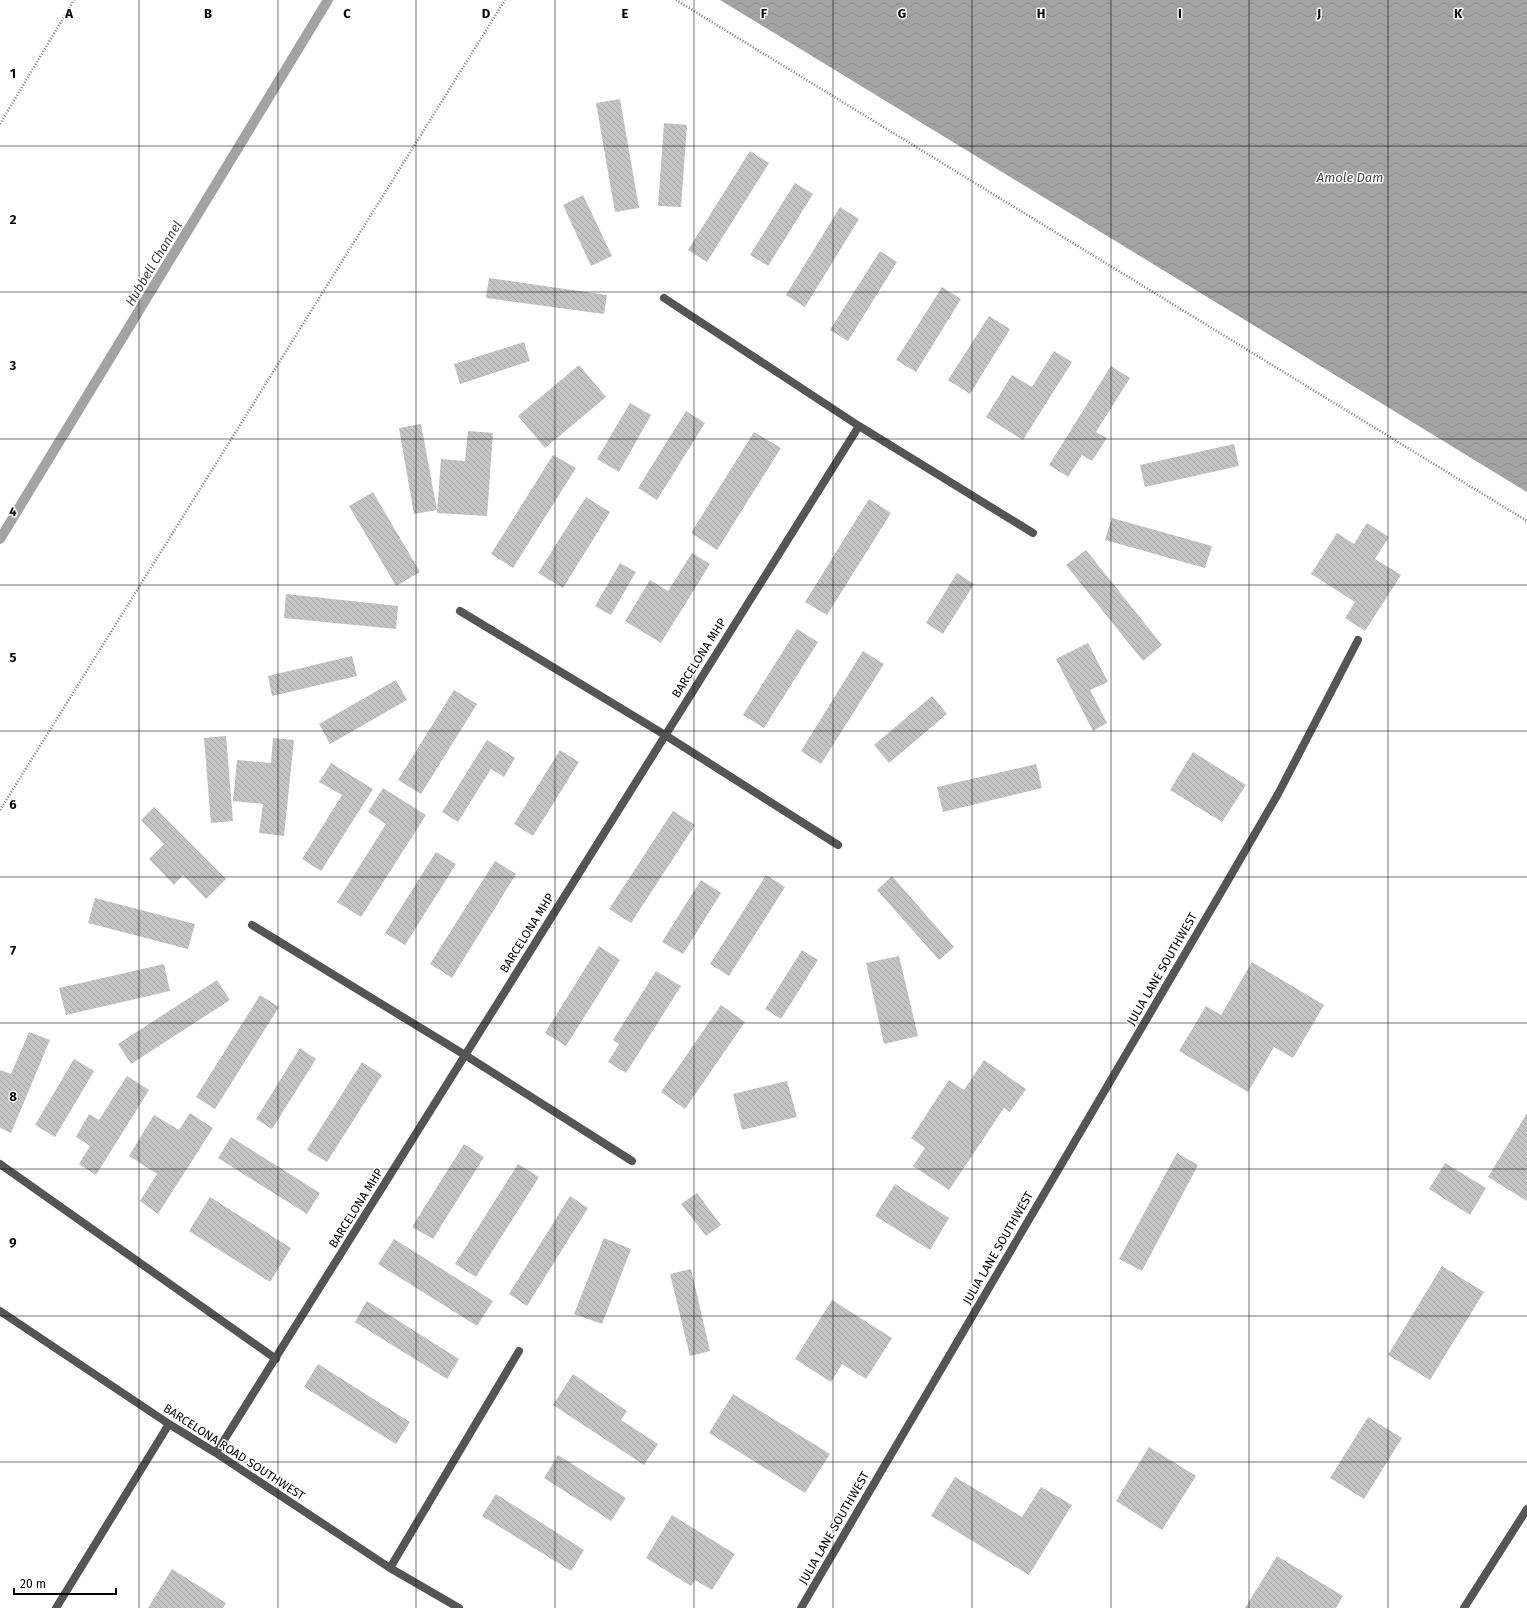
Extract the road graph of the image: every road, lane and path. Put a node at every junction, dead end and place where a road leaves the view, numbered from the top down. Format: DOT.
graph roads {
  1 [pos="74,0"];
  2 [pos="505,0"];
  3 [pos="676,0"];
  4 [pos="0,124"];
  5 [pos="664,298"];
  6 [pos="859,426"];
  7 [pos="1527,521"];
  8 [pos="1033,533"];
  9 [pos="460,611"];
  10 [pos="1358,640"];
  11 [pos="666,735"];
  12 [pos="0,810"];
  13 [pos="838,845"];
  14 [pos="252,925"];
  15 [pos="465,1055"];
  16 [pos="632,1161"];
  17 [pos="0,1164"];
  18 [pos="0,1311"];
  19 [pos="519,1352"];
  20 [pos="276,1359"];
  21 [pos="169,1424"];
  22 [pos="216,1454"];
  23 [pos="1527,1509"];
  24 [pos="390,1568"];
  25 [pos="56,1608"];
  26 [pos="459,1608"];
  27 [pos="800,1608"];
  28 [pos="1464,1608"];
  1 -- 4 [label="path"];
  2 -- 12 [label="path"];
  3 -- 7 [label="path"];
  5 -- 6 [label="street"];
  6 -- 8 [label="street"];
  6 -- 11 [label="street, BARCELONA MHP"];
  9 -- 11 [label="street"];
  10 -- 27 [label="street, JULIA LANE SOUTHWEST"];
  11 -- 13 [label="street"];
  11 -- 15 [label="street, BARCELONA MHP"];
  14 -- 15 [label="street"];
  15 -- 16 [label="street"];
  15 -- 20 [label="street, BARCELONA MHP"];
  17 -- 20 [label="street"];
  18 -- 21 [label="street, BARCELONA ROAD SOUTHWEST"];
  19 -- 24 [label="street"];
  20 -- 22 [label="street, BARCELONA MHP"];
  21 -- 22 [label="street, BARCELONA ROAD SOUTHWEST"];
  21 -- 25 [label="street"];
  22 -- 24 [label="street, BARCELONA ROAD SOUTHWEST"];
  23 -- 28 [label="street"];
  24 -- 26 [label="street, BARCELONA ROAD SOUTHWEST"];
}
